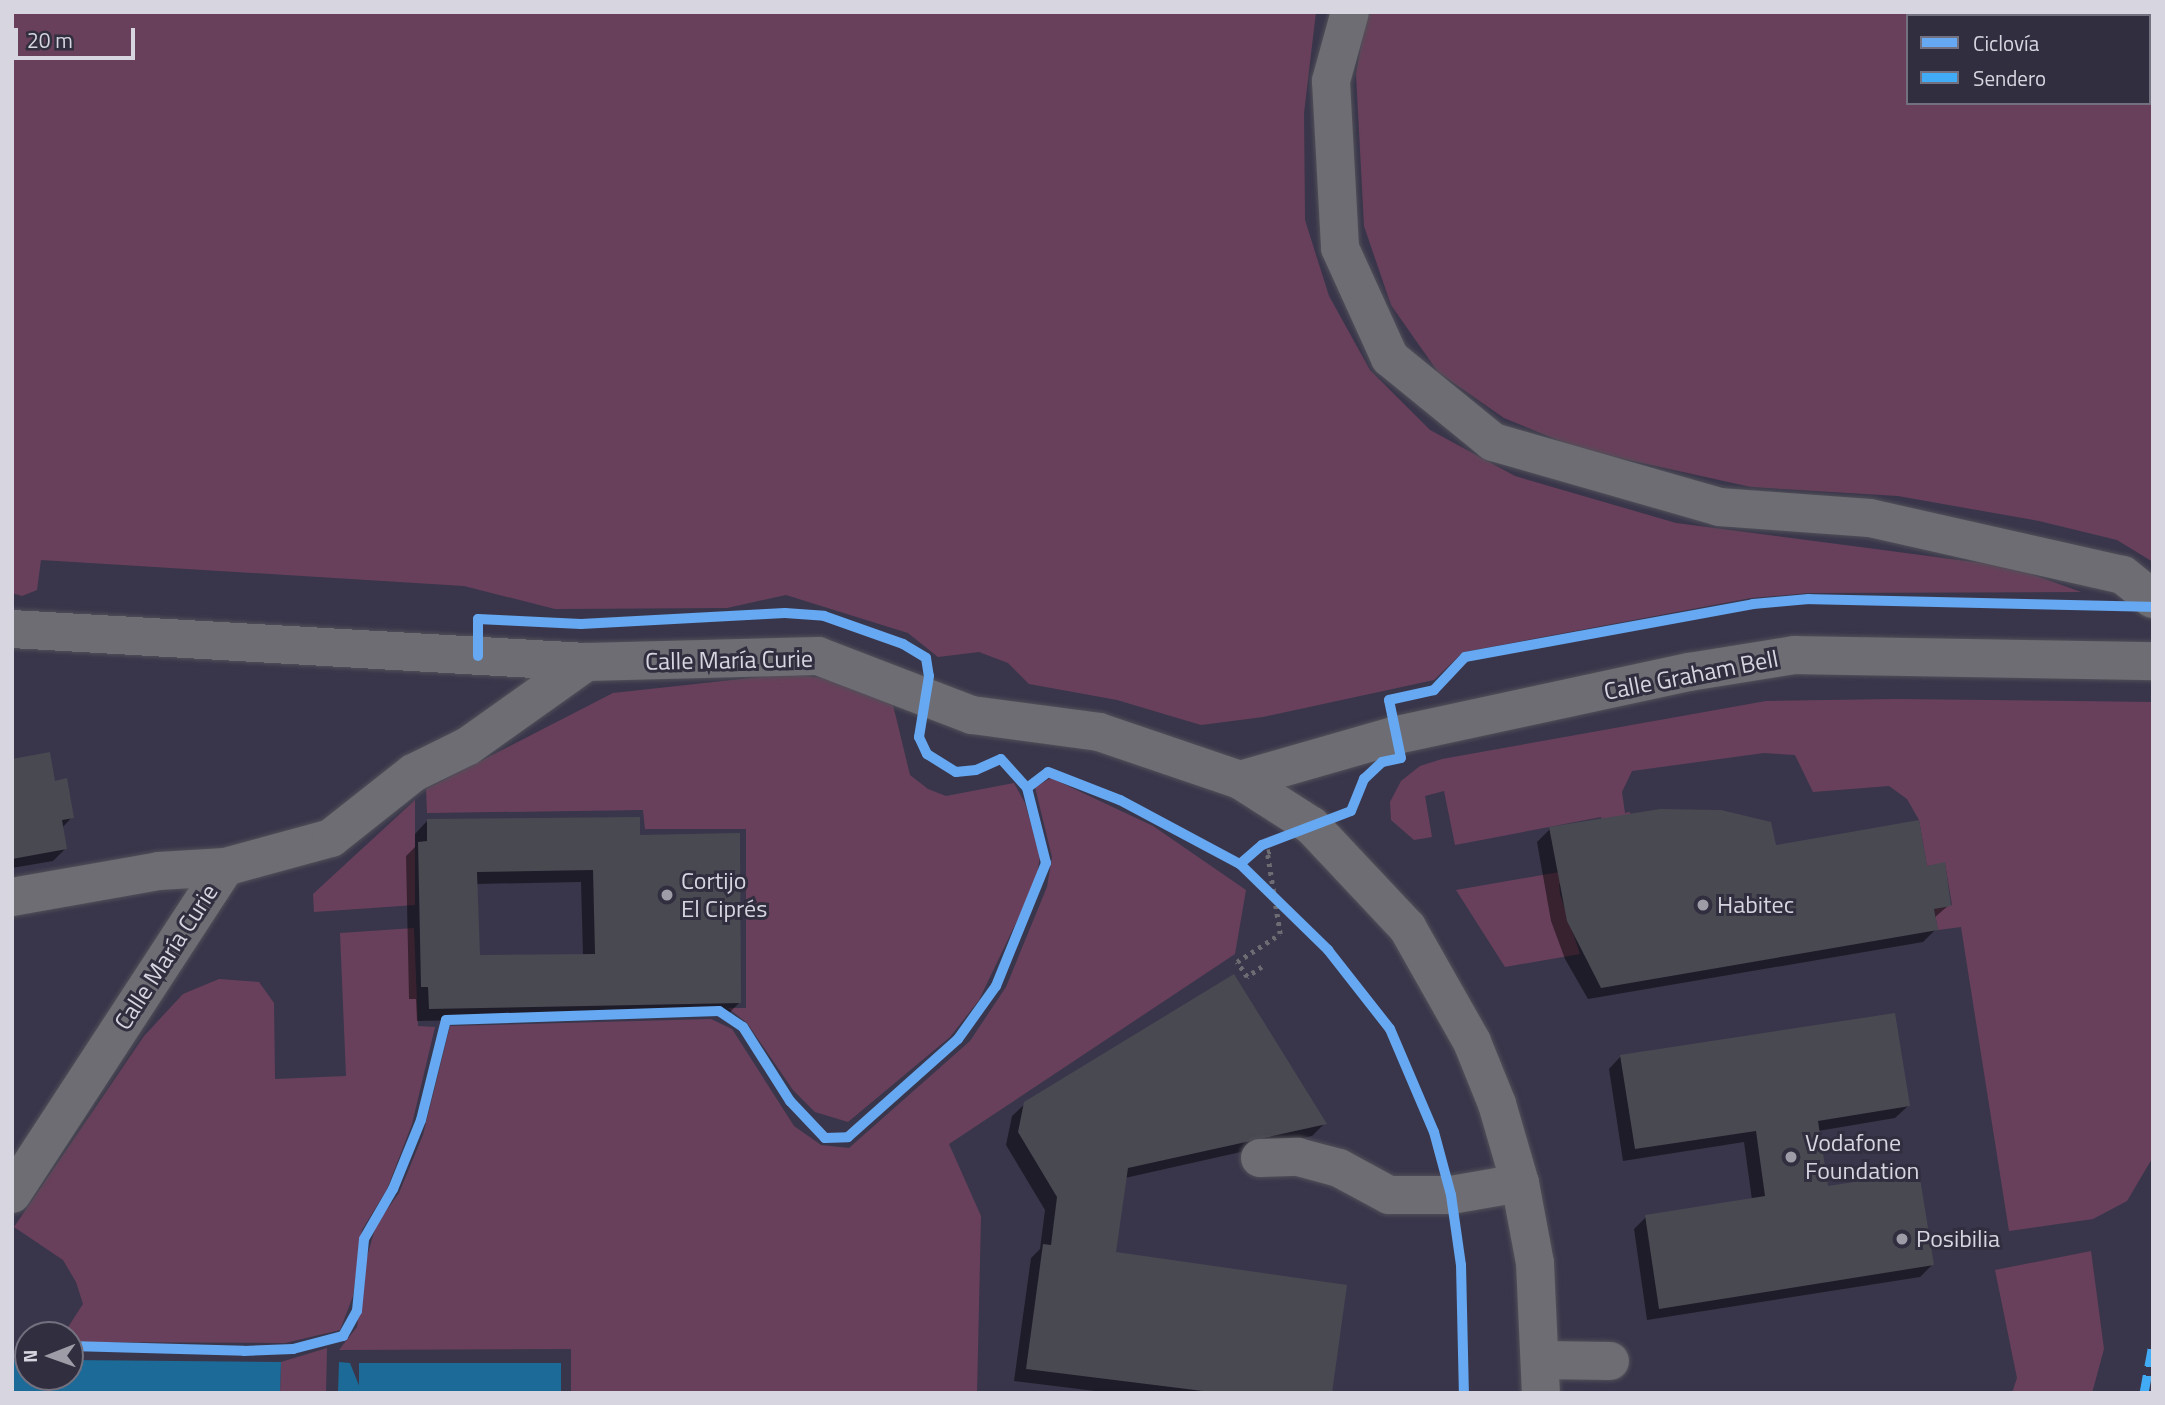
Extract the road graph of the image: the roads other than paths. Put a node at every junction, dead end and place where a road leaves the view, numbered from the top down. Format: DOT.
graph roads {
  1 [pos="1350,12"];
  2 [pos="2153,599"];
  3 [pos="12,629"];
  4 [pos="2153,661"];
  5 [pos="586,662"];
  6 [pos="1240,780"];
  7 [pos="225,867"];
  8 [pos="12,897"];
  9 [pos="1260,1158"];
  10 [pos="1520,1183"];
  11 [pos="12,1194"];
  12 [pos="1610,1361"];
  13 [pos="1542,1376"];
  1 -- 2 [label="street"];
  3 -- 5 [label="street"];
  4 -- 6 [label="street, Calle Graham Bell"];
  5 -- 6 [label="street, Calle María Curie"];
  5 -- 7 [label="street, Calle María Curie"];
  6 -- 10 [label="street, Calle María Curie"];
  7 -- 8 [label="street"];
  7 -- 11 [label="street, Calle María Curie"];
  9 -- 10 [label="street"];
  10 -- 13 [label="street, Calle María Curie"];
  12 -- 13 [label="street"];
}
